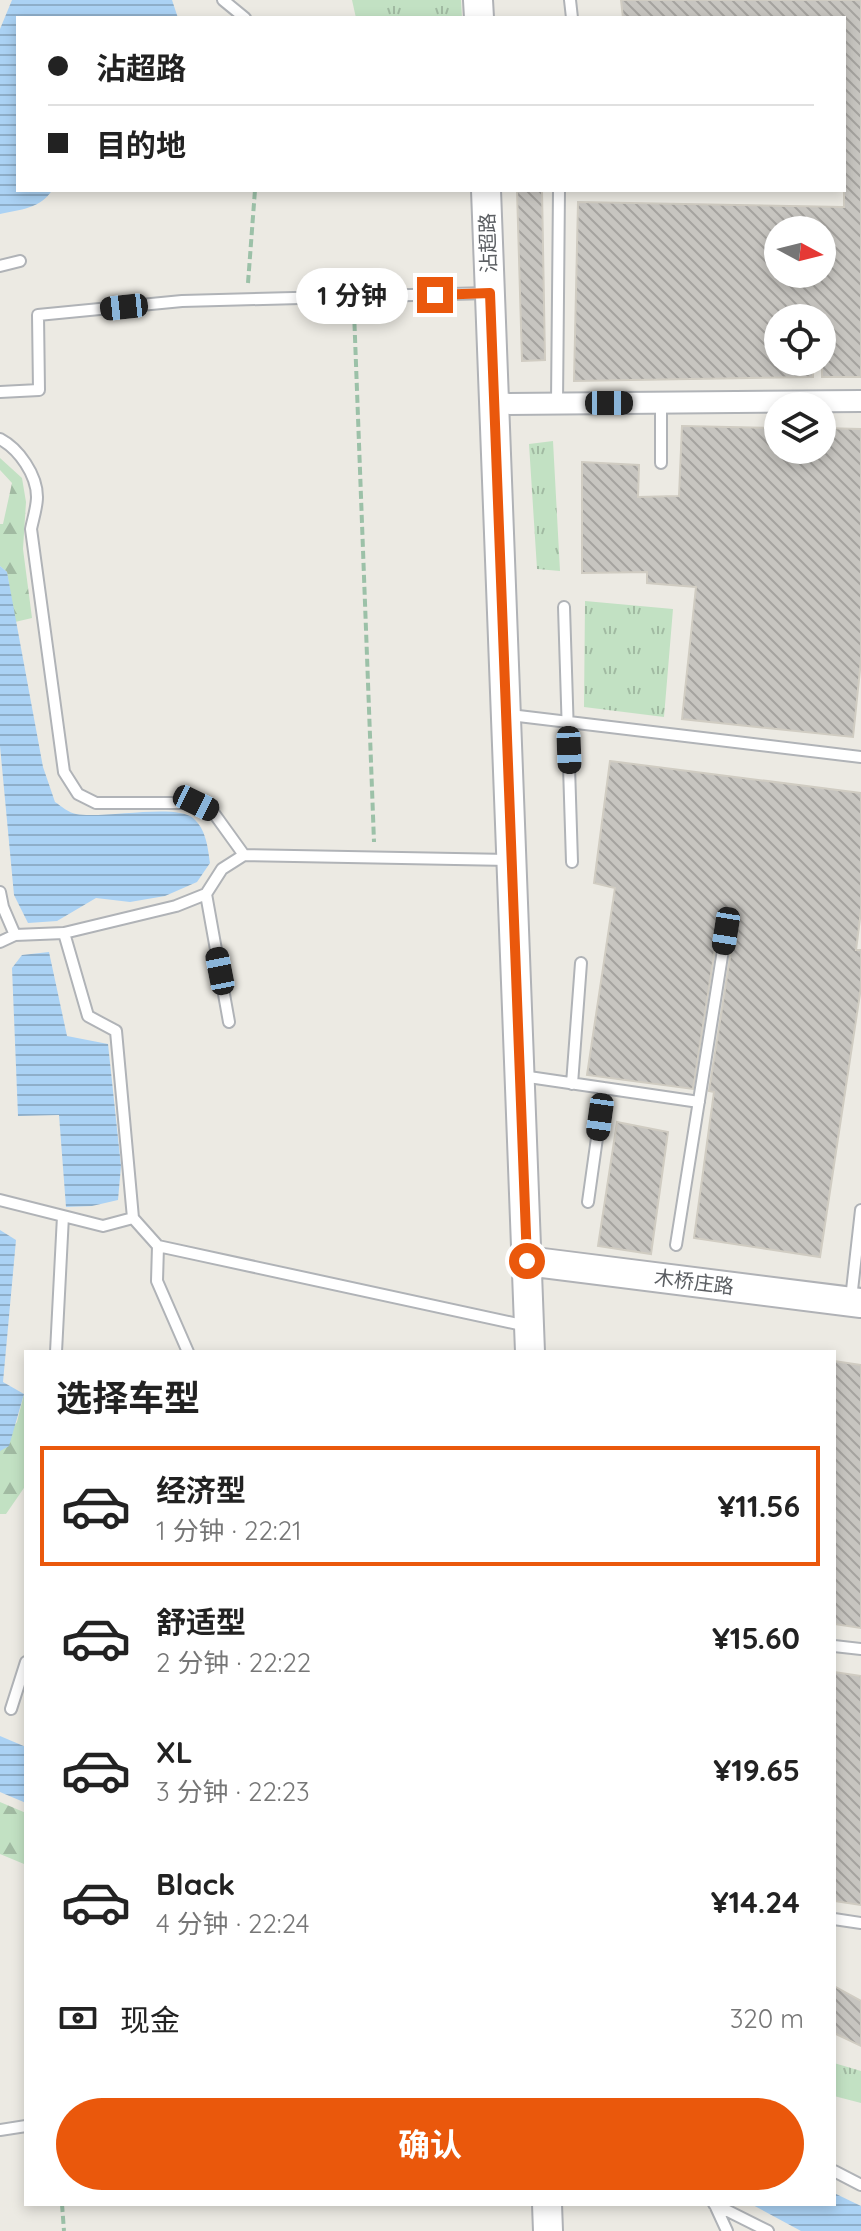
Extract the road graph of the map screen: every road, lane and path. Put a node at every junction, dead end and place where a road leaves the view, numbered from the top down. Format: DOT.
graph roads {
  1 [pos="223,0"];
  2 [pos="243,16"];
  3 [pos="255,192"];
  4 [pos="486,192"];
  5 [pos="559,192"];
  6 [pos="20,261"];
  7 [pos="0,266"];
  8 [pos="490,293"];
  9 [pos="354,297"];
  10 [pos="247,299"];
  11 [pos="0,392"];
  12 [pos="861,401"];
  13 [pos="557,403"];
  14 [pos="661,403"];
  15 [pos="494,404"];
  16 [pos="0,439"];
  17 [pos="661,463"];
  18 [pos="564,607"];
  19 [pos="506,715"];
  20 [pos="568,722"];
  21 [pos="861,757"];
  22 [pos="244,855"];
  23 [pos="374,857"];
  24 [pos="511,860"];
  25 [pos="572,862"];
  26 [pos="0,892"];
  27 [pos="206,894"];
  28 [pos="726,931"];
  29 [pos="64,933"];
  30 [pos="15,935"];
  31 [pos="0,942"];
  32 [pos="581,963"];
  33 [pos="229,1022"];
  34 [pos="520,1076"];
  35 [pos="572,1084"];
  36 [pos="604,1088"];
  37 [pos="699,1102"];
  38 [pos="0,1200"];
  39 [pos="588,1202"];
  40 [pos="861,1210"];
  41 [pos="63,1216"];
  42 [pos="133,1218"];
  43 [pos="676,1245"];
  44 [pos="158,1246"];
  45 [pos="527,1261"];
  46 [pos="856,1302"];
  47 [pos="530,1339"];
  48 [pos="56,1350"];
  49 [pos="187,1350"];
  50 [pos="836,1646"];
  51 [pos="861,1649"];
  52 [pos="24,1668"];
  53 [pos="11,1709"];
  54 [pos="836,1919"];
  55 [pos="861,1923"];
  56 [pos="24,2126"];
  57 [pos="0,2130"];
  58 [pos="836,2172"];
  59 [pos="861,2185"];
  60 [pos="62,2206"];
  61 [pos="547,2206"];
  62 [pos="716,2206"];
  63 [pos="719,2206"];
  64 [pos="64,2231"];
  65 [pos="548,2231"];
  66 [pos="727,2231"];
  67 [pos="768,2231"];
  1 -- 2 [label="lane"];
  3 -- 10 [label="path"];
  4 -- 8 [label="street, 沾超路"];
  5 -- 13 [label="lane"];
  6 -- 7 [label="lane"];
  8 -- 9 [label="lane"];
  8 -- 15 [label="street, 沾超路"];
  9 -- 10 [label="lane"];
  9 -- 23 [label="path"];
  10 -- 11 [label="lane"];
  12 -- 14 [label="street"];
  13 -- 14 [label="street"];
  13 -- 15 [label="street"];
  14 -- 17 [label="lane"];
  15 -- 19 [label="street, 沾超路"];
  16 -- 22 [label="lane"];
  18 -- 20 [label="lane"];
  19 -- 20 [label="lane"];
  19 -- 24 [label="street, 沾超路"];
  20 -- 21 [label="lane"];
  20 -- 25 [label="lane"];
  22 -- 23 [label="lane"];
  22 -- 27 [label="lane"];
  23 -- 24 [label="lane"];
  24 -- 34 [label="street, 沾超路"];
  26 -- 30 [label="lane"];
  27 -- 29 [label="lane"];
  27 -- 33 [label="lane"];
  28 -- 37 [label="lane"];
  29 -- 30 [label="lane"];
  29 -- 42 [label="lane"];
  30 -- 31 [label="lane"];
  32 -- 35 [label="lane"];
  34 -- 35 [label="lane"];
  34 -- 45 [label="street, 沾超路"];
  35 -- 36 [label="lane"];
  36 -- 37 [label="lane"];
  36 -- 39 [label="lane"];
  37 -- 43 [label="lane"];
  38 -- 41 [label="lane"];
  40 -- 46 [label="lane"];
  41 -- 42 [label="lane"];
  41 -- 48 [label="lane"];
  42 -- 44 [label="lane"];
  44 -- 47 [label="lane"];
  44 -- 49 [label="lane"];
  45 -- 46 [label="street, 木桥庄路"];
  45 -- 47 [label="street, 沾超路"];
  50 -- 51 [label="lane"];
  52 -- 53 [label="lane"];
  54 -- 55 [label="lane"];
  56 -- 57 [label="lane"];
  58 -- 59 [label="lane"];
  60 -- 64 [label="path"];
  61 -- 65 [label="street"];
  62 -- 66 [label="lane"];
  63 -- 67 [label="lane"];
}
